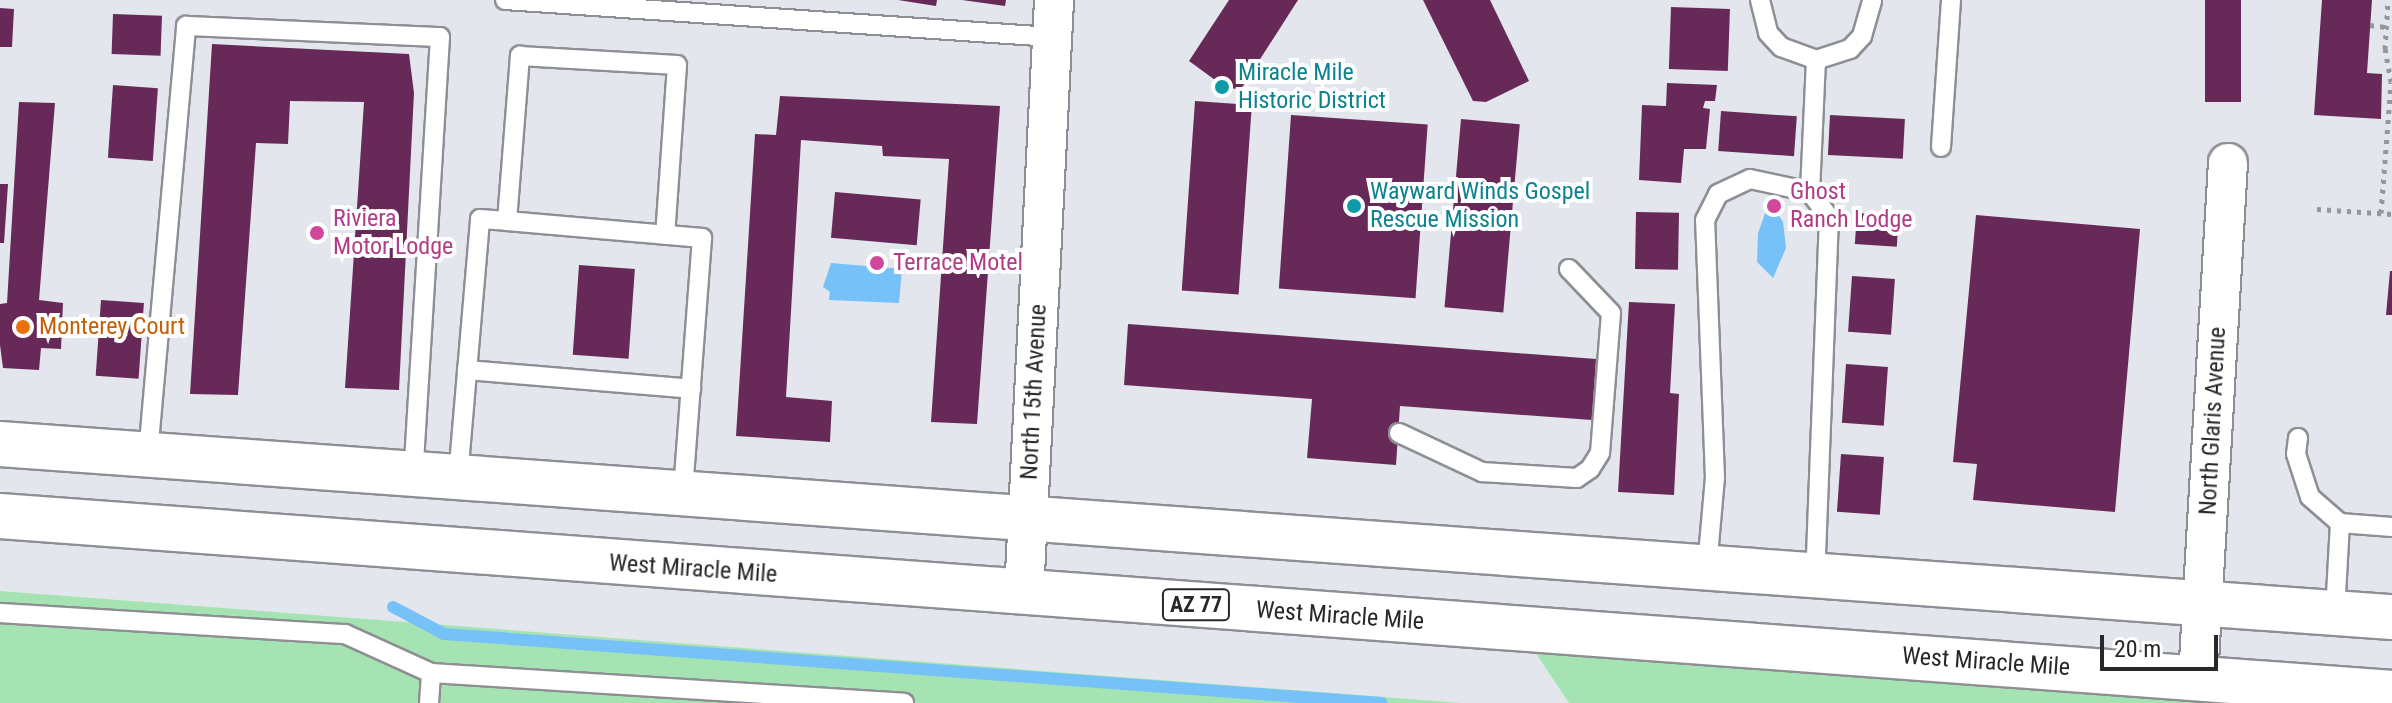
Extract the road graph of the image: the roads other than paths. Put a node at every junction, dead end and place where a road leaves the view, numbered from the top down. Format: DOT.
graph roads {
  1 [pos="505,0"];
  2 [pos="1054,0"];
  3 [pos="1760,0"];
  4 [pos="1872,0"];
  5 [pos="1951,0"];
  6 [pos="1052,37"];
  7 [pos="1816,60"];
  8 [pos="1941,147"];
  9 [pos="2228,163"];
  10 [pos="1810,192"];
  11 [pos="507,221"];
  12 [pos="665,235"];
  13 [pos="1569,269"];
  14 [pos="467,370"];
  15 [pos="691,389"];
  16 [pos="1399,433"];
  17 [pos="2298,438"];
  18 [pos="0,444"];
  19 [pos="148,454"];
  20 [pos="413,474"];
  21 [pos="458,477"];
  22 [pos="683,493"];
  23 [pos="0,516"];
  24 [pos="1027,517"];
  25 [pos="2340,523"];
  26 [pos="2392,527"];
  27 [pos="1707,569"];
  28 [pos="1815,576"];
  29 [pos="1024,593"];
  30 [pos="2203,604"];
  31 [pos="0,613"];
  32 [pos="2335,613"];
  33 [pos="2392,617"];
  34 [pos="431,673"];
  35 [pos="2198,678"];
  36 [pos="2392,693"];
  37 [pos="2301,695"];
  38 [pos="429,703"];
  39 [pos="904,703"];
  1 -- 6 [label="lane"];
  2 -- 6 [label="street, North 15th Avenue"];
  3 -- 7 [label="lane"];
  4 -- 7 [label="lane"];
  5 -- 8 [label="lane"];
  6 -- 24 [label="street, North 15th Avenue"];
  7 -- 10 [label="lane"];
  9 -- 30 [label="street, North Glaris Avenue"];
  10 -- 27 [label="lane"];
  10 -- 28 [label="lane"];
  11 -- 12 [label="lane"];
  11 -- 12 [label="lane"];
  11 -- 14 [label="lane"];
  12 -- 15 [label="lane"];
  13 -- 16 [label="lane"];
  14 -- 15 [label="lane"];
  14 -- 21 [label="lane"];
  15 -- 22 [label="lane"];
  17 -- 25 [label="lane"];
  18 -- 19 [label="highway"];
  19 -- 20 [label="highway"];
  19 -- 20 [label="lane"];
  20 -- 21 [label="highway"];
  21 -- 22 [label="highway"];
  22 -- 24 [label="highway"];
  23 -- 29 [label="highway, West Miracle Mile / AZ 77"];
  24 -- 27 [label="highway"];
  24 -- 29 [label="street, North 15th Avenue"];
  25 -- 26 [label="lane"];
  25 -- 32 [label="lane"];
  27 -- 28 [label="highway"];
  28 -- 30 [label="highway"];
  29 -- 35 [label="highway, West Miracle Mile / AZ 77"];
  30 -- 32 [label="highway"];
  30 -- 35 [label="street, North Glaris Avenue"];
  31 -- 34 [label="lane"];
  32 -- 33 [label="highway"];
  34 -- 38 [label="lane"];
  34 -- 39 [label="lane"];
  35 -- 37 [label="highway, West Miracle Mile / AZ 77"];
  36 -- 37 [label="highway, West Miracle Mile / AZ 77"];
}
